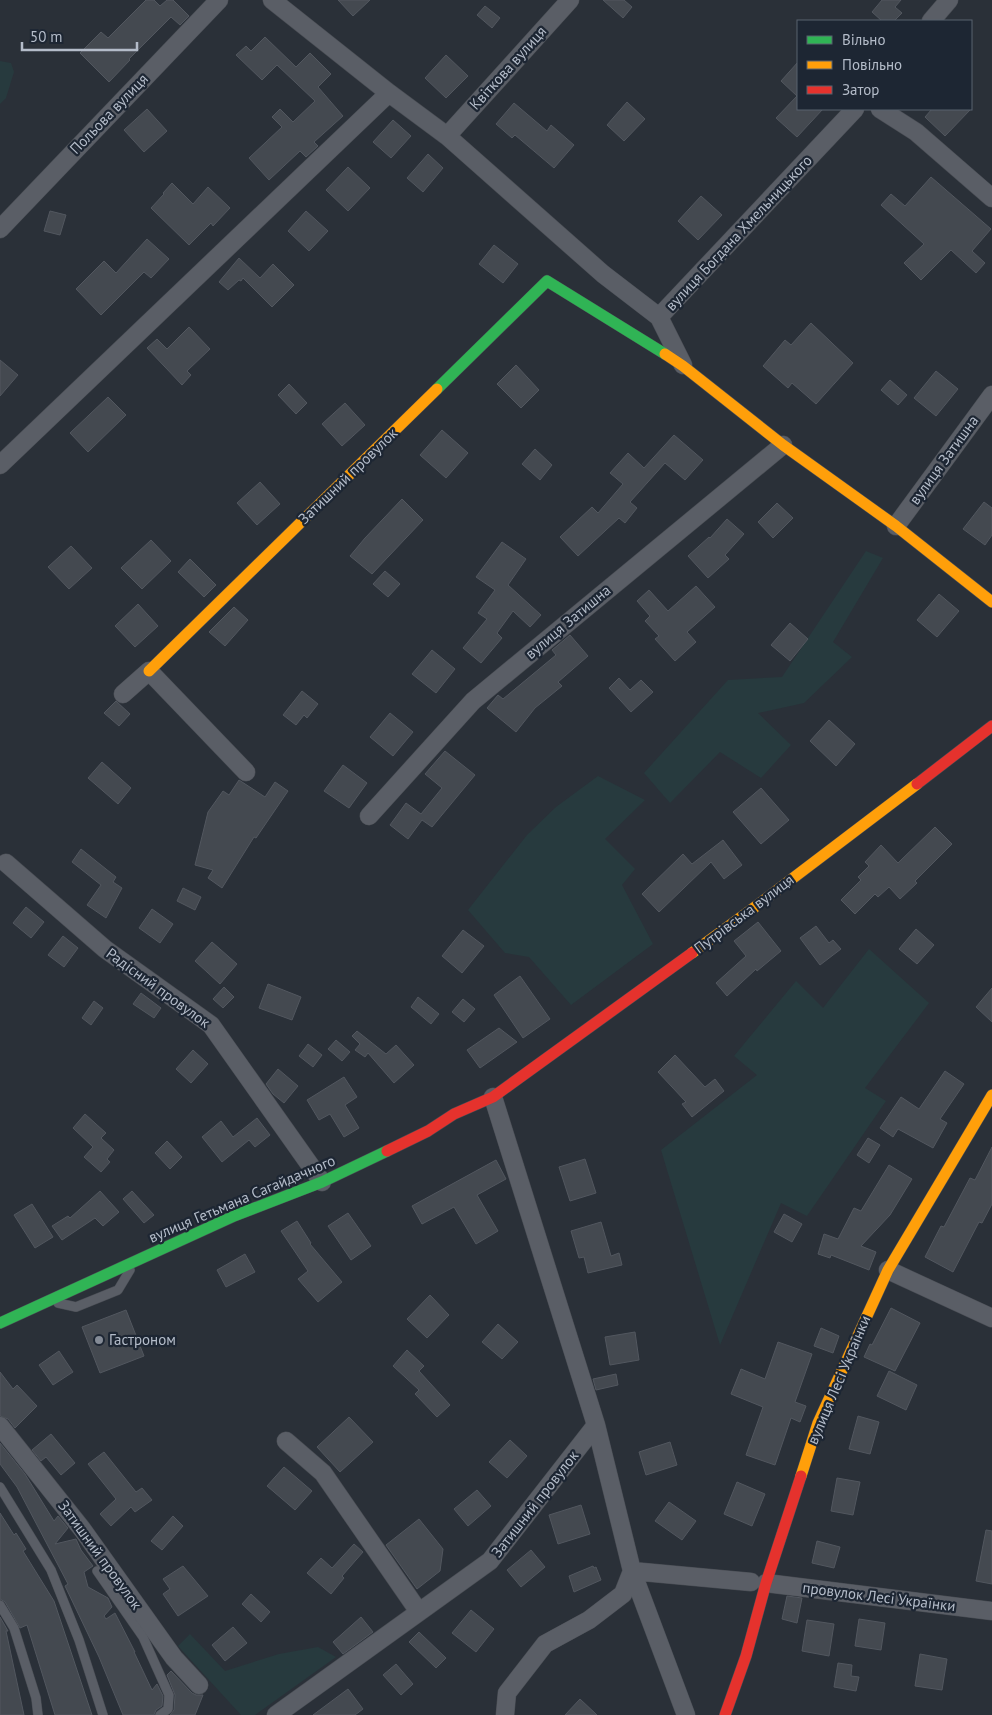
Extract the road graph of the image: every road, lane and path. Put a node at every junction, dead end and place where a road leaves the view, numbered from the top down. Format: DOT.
graph roads {
  1 [pos="219,0"];
  2 [pos="272,0"];
  3 [pos="570,0"];
  4 [pos="949,0"];
  5 [pos="932,20"];
  6 [pos="389,93"];
  7 [pos="854,110"];
  8 [pos="882,110"];
  9 [pos="447,136"];
  10 [pos="992,198"];
  11 [pos="0,228"];
  12 [pos="659,318"];
  13 [pos="683,366"];
  14 [pos="992,394"];
  15 [pos="783,445"];
  16 [pos="0,465"];
  17 [pos="896,526"];
  18 [pos="992,602"];
  19 [pos="149,671"];
  20 [pos="123,694"];
  21 [pos="992,726"];
  22 [pos="246,772"];
  23 [pos="369,816"];
  24 [pos="6,863"];
  25 [pos="992,1095"];
  26 [pos="493,1097"];
  27 [pos="322,1182"];
  28 [pos="135,1262"];
  29 [pos="888,1270"];
  30 [pos="50,1300"];
  31 [pos="992,1318"];
  32 [pos="0,1323"];
  33 [pos="596,1425"];
  34 [pos="0,1426"];
  35 [pos="286,1441"];
  36 [pos="0,1487"];
  37 [pos="97,1571"];
  38 [pos="632,1571"];
  39 [pos="759,1583"];
  40 [pos="0,1604"];
  41 [pos="992,1610"];
  42 [pos="419,1612"];
  43 [pos="199,1685"];
  44 [pos="38,1715"];
  45 [pos="104,1715"];
  46 [pos="160,1715"];
  47 [pos="276,1715"];
  48 [pos="504,1715"];
  49 [pos="686,1715"];
  50 [pos="725,1715"];
  1 -- 11 [label="street, Польова вулиця"];
  2 -- 6 [label="street"];
  3 -- 9 [label="street, Квіткова вулиця"];
  4 -- 5 [label="street"];
  6 -- 9 [label="street"];
  6 -- 16 [label="street"];
  7 -- 12 [label="street, вулиця Богдана Хмельницького"];
  8 -- 10 [label="street"];
  9 -- 12 [label="street"];
  12 -- 13 [label="street, вулиця Богдана Хмельницького"];
  13 -- 15 [label="street"];
  13 -- 19 [label="street, Затишний провулок"];
  14 -- 17 [label="street, вулиця Затишна"];
  15 -- 17 [label="street"];
  15 -- 23 [label="street, вулиця Затишна"];
  17 -- 18 [label="street"];
  19 -- 20 [label="street"];
  19 -- 22 [label="street"];
  21 -- 26 [label="street, Путрівська вулиця"];
  24 -- 27 [label="street, Радісний провулок"];
  25 -- 29 [label="street, вулиця Лесі Українки"];
  26 -- 27 [label="street, вулиця Гетьмана Сагайдачного"];
  26 -- 33 [label="street"];
  27 -- 28 [label="street, вулиця Гетьмана Сагайдачного"];
  28 -- 30 [label="street, вулиця Гетьмана Сагайдачного"];
  28 -- 30 [label="lane"];
  29 -- 31 [label="street"];
  29 -- 39 [label="street, вулиця Лесі Українки"];
  30 -- 32 [label="street, вулиця Гетьмана Сагайдачного"];
  33 -- 38 [label="street"];
  33 -- 42 [label="street, Затишний провулок"];
  34 -- 43 [label="street, Затишний провулок"];
  35 -- 42 [label="street"];
  36 -- 45 [label="lane"];
  37 -- 46 [label="lane"];
  38 -- 39 [label="street"];
  38 -- 48 [label="street"];
  38 -- 49 [label="street"];
  39 -- 41 [label="street, провулок Лесі Українки"];
  39 -- 50 [label="street, вулиця Лесі Українки"];
  40 -- 44 [label="lane"];
  42 -- 47 [label="street, Затишний провулок"];
}
